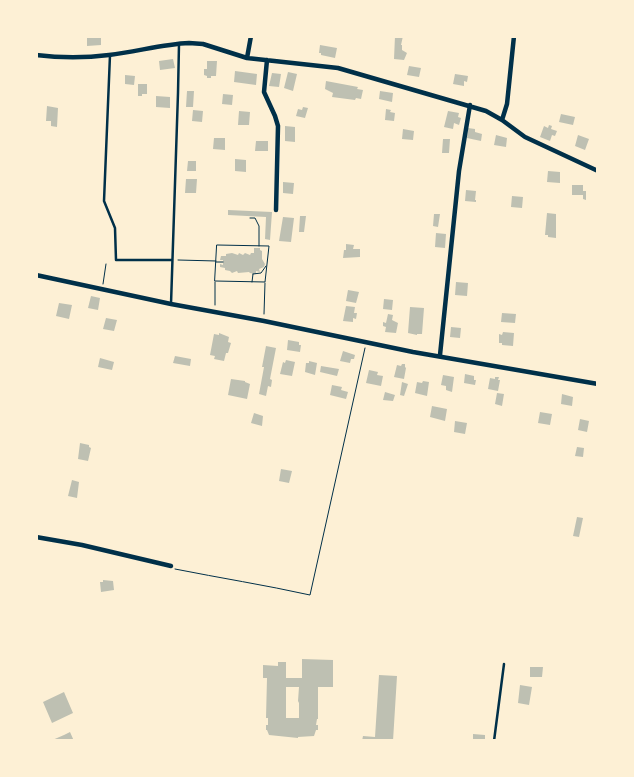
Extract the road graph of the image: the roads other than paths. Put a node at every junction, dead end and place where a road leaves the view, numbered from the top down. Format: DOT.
graph roads {
  1 [pos="251,36"];
  2 [pos="514,36"];
  3 [pos="178,44"];
  4 [pos="36,55"];
  5 [pos="110,55"];
  6 [pos="247,58"];
  7 [pos="267,60"];
  8 [pos="470,105"];
  9 [pos="502,120"];
  10 [pos="598,171"];
  11 [pos="276,210"];
  12 [pos="172,260"];
  13 [pos="36,275"];
  14 [pos="170,304"];
  15 [pos="440,355"];
  16 [pos="598,384"];
  17 [pos="36,536"];
  18 [pos="171,566"];
  19 [pos="504,664"];
  20 [pos="494,741"];
  1 -- 6 [label="street"];
  2 -- 9 [label="street"];
  3 -- 5 [label="street"];
  3 -- 6 [label="street"];
  3 -- 12 [label="lane"];
  4 -- 5 [label="street"];
  5 -- 12 [label="lane"];
  6 -- 7 [label="street"];
  7 -- 8 [label="street"];
  7 -- 11 [label="street"];
  8 -- 9 [label="street"];
  8 -- 15 [label="street"];
  9 -- 10 [label="street"];
  12 -- 14 [label="lane"];
  13 -- 14 [label="street"];
  14 -- 15 [label="street"];
  15 -- 16 [label="street"];
  17 -- 18 [label="street"];
  19 -- 20 [label="lane"];
}
